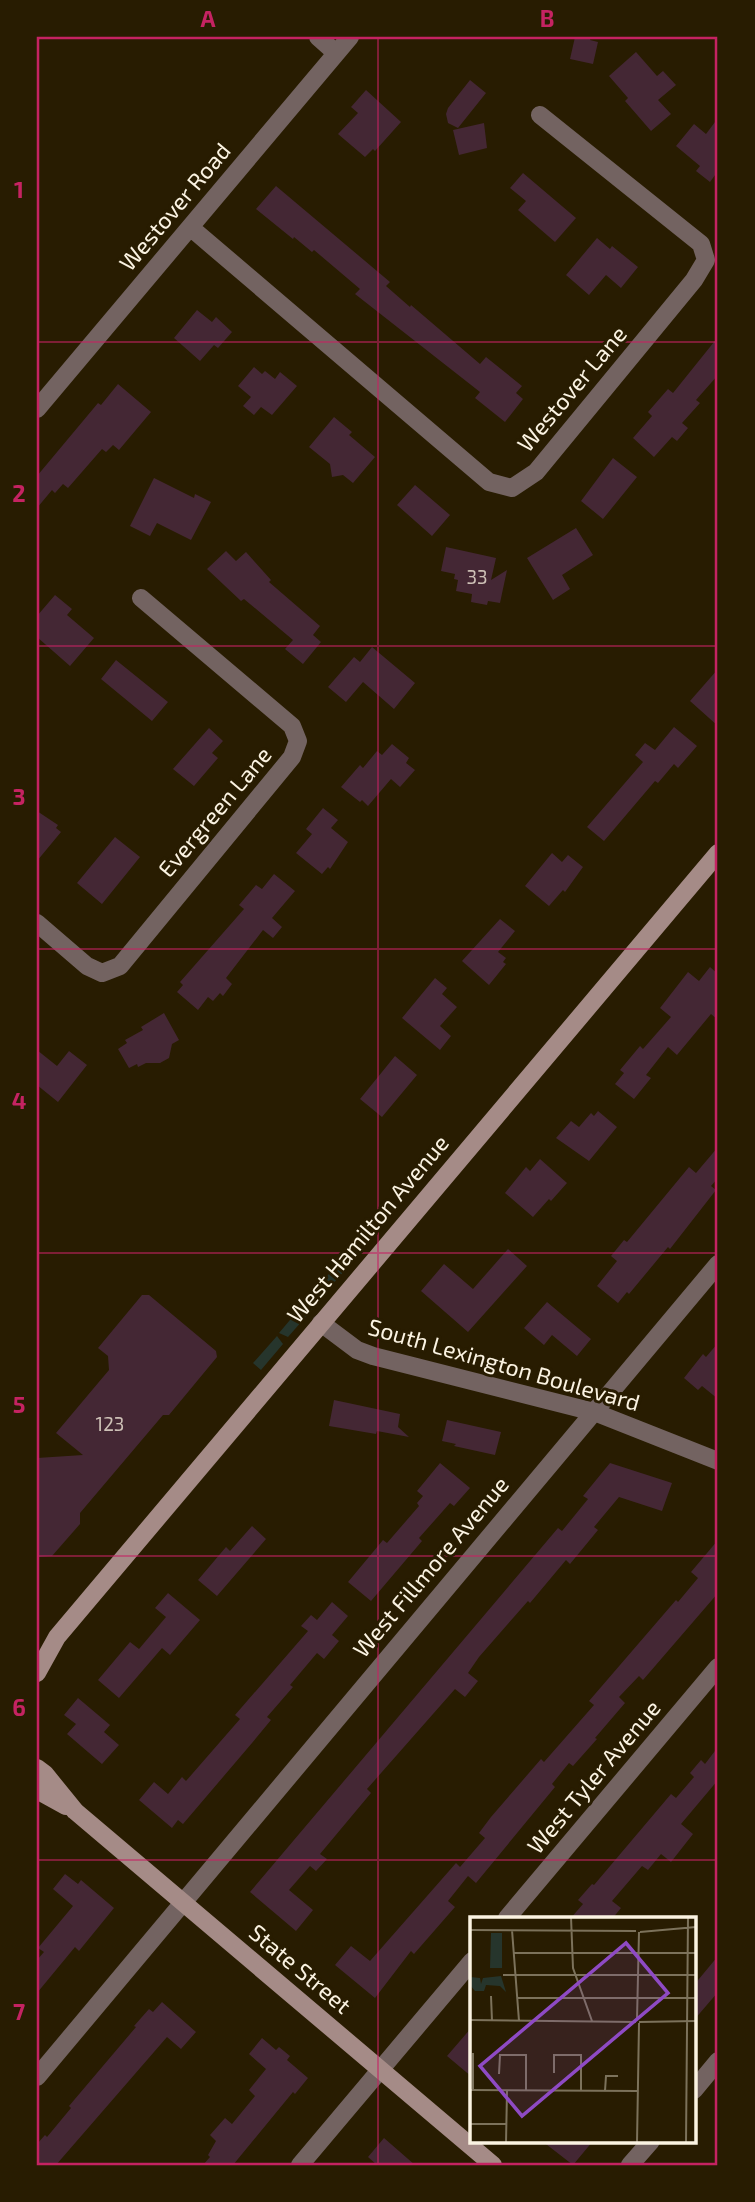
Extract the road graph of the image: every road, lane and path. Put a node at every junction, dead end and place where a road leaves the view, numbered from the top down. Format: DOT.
graph roads {
  1 [pos="318,37"];
  2 [pos="349,37"];
  3 [pos="336,53"];
  4 [pos="540,115"];
  5 [pos="190,227"];
  6 [pos="37,409"];
  7 [pos="141,598"];
  8 [pos="718,853"];
  9 [pos="37,923"];
  10 [pos="718,1264"];
  11 [pos="321,1323"];
  12 [pos="594,1412"];
  13 [pos="718,1461"];
  14 [pos="57,1637"];
  15 [pos="37,1649"];
  16 [pos="718,1667"];
  17 [pos="37,1673"];
  18 [pos="37,1768"];
  19 [pos="37,1790"];
  20 [pos="75,1811"];
  21 [pos="182,1902"];
  22 [pos="509,1917"];
  23 [pos="470,1962"];
  24 [pos="718,2061"];
  25 [pos="380,2069"];
  26 [pos="37,2077"];
  27 [pos="696,2088"];
  28 [pos="650,2142"];
  29 [pos="300,2165"];
  30 [pos="493,2165"];
  31 [pos="631,2165"];
  1 -- 3 [label="street"];
  2 -- 3 [label="street, Westover Road"];
  3 -- 5 [label="street, Westover Road"];
  4 -- 5 [label="street, Westover Lane"];
  5 -- 6 [label="street, Westover Road"];
  7 -- 9 [label="street, Evergreen Lane"];
  8 -- 11 [label="street, West Hamilton Avenue"];
  10 -- 12 [label="street, West Fillmore Avenue"];
  11 -- 12 [label="street, South Lexington Boulevard"];
  11 -- 14 [label="street, West Hamilton Avenue"];
  12 -- 13 [label="street, South Lexington Boulevard"];
  12 -- 21 [label="street, West Fillmore Avenue"];
  14 -- 15 [label="street, West Hamilton Avenue"];
  14 -- 17 [label="street, West Hamilton Avenue"];
  16 -- 22 [label="street, West Tyler Avenue"];
  18 -- 20 [label="street, State Street"];
  19 -- 20 [label="street, State Street"];
  20 -- 21 [label="street, State Street"];
  21 -- 25 [label="street, State Street"];
  21 -- 26 [label="street, West Fillmore Avenue"];
  23 -- 25 [label="street"];
  24 -- 27 [label="street"];
  25 -- 29 [label="street"];
  25 -- 30 [label="street, State Street"];
  28 -- 31 [label="street"];
}
